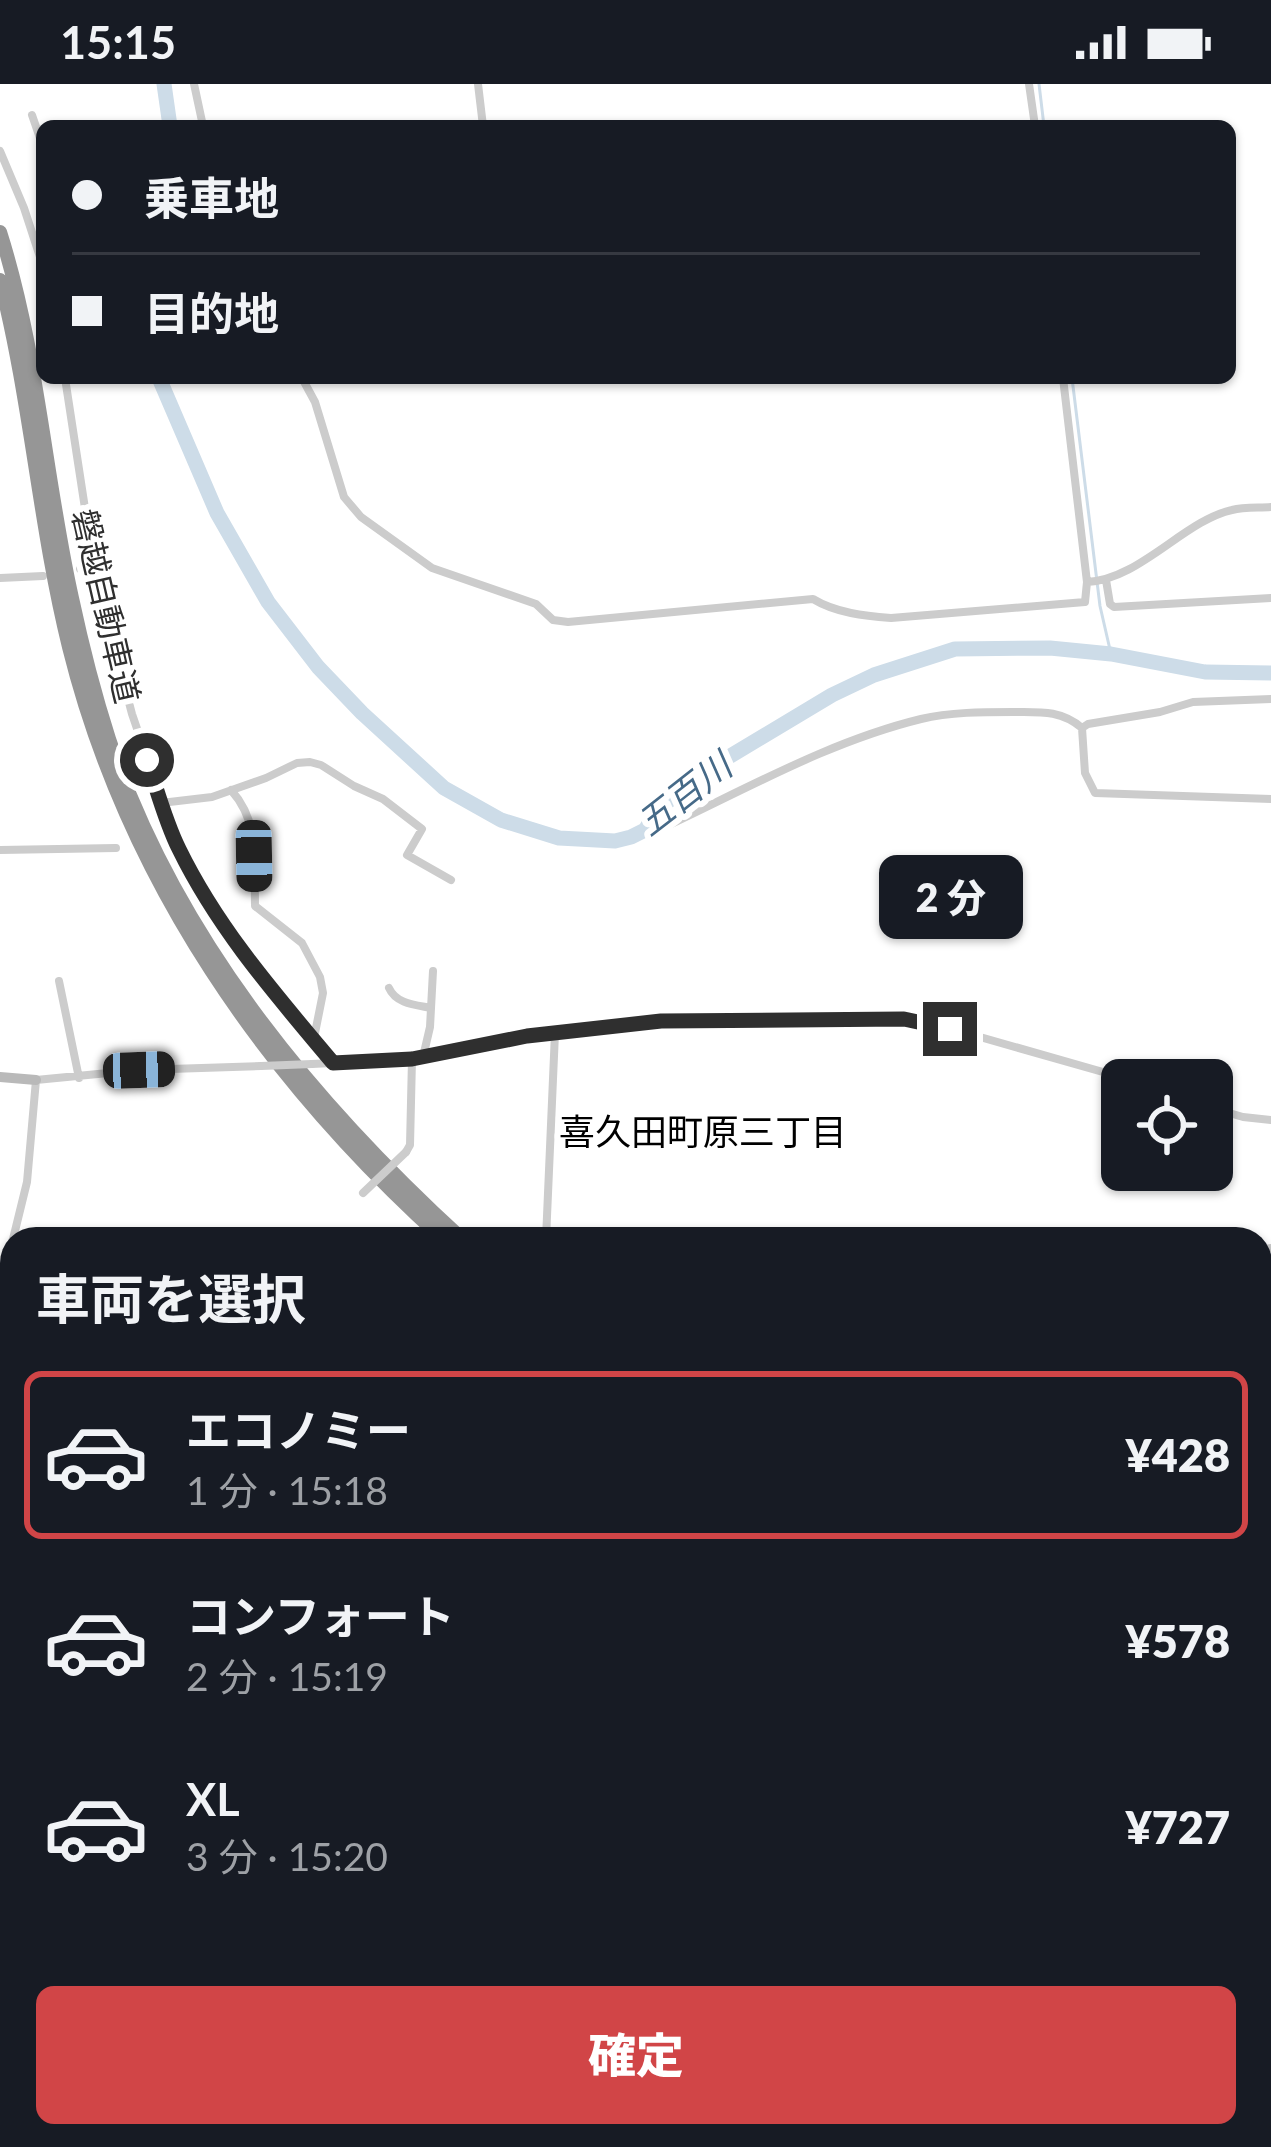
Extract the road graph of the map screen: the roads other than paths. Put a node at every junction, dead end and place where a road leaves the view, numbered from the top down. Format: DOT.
graph roads {
  1 [pos="194,84"];
  2 [pos="478,84"];
  3 [pos="1030,84"];
  4 [pos="32,116"];
  5 [pos="202,120"];
  6 [pos="482,120"];
  7 [pos="1034,120"];
  8 [pos="36,127"];
  9 [pos="0,151"];
  10 [pos="0,232"];
  11 [pos="32,233"];
  12 [pos="16,238"];
  13 [pos="36,245"];
  14 [pos="0,280"];
  15 [pos="66,384"];
  16 [pos="305,384"];
  17 [pos="1064,384"];
  18 [pos="1271,507"];
  19 [pos="94,567"];
  20 [pos="80,569"];
  21 [pos="43,576"];
  22 [pos="0,578"];
  23 [pos="1096,581"];
  24 [pos="1271,598"];
  25 [pos="1271,699"];
  26 [pos="1082,728"];
  27 [pos="231,790"];
  28 [pos="1271,800"];
  29 [pos="161,803"];
  30 [pos="667,826"];
  31 [pos="116,848"];
  32 [pos="0,850"];
  33 [pos="451,880"];
  34 [pos="433,971"];
  35 [pos="59,981"];
  36 [pos="389,988"];
  37 [pos="431,1008"];
  38 [pos="555,1033"];
  39 [pos="314,1040"];
  40 [pos="423,1057"];
  41 [pos="412,1059"];
  42 [pos="333,1063"];
  43 [pos="1101,1072"];
  44 [pos="0,1077"];
  45 [pos="79,1078"];
  46 [pos="36,1080"];
  47 [pos="1233,1114"];
  48 [pos="1271,1120"];
  49 [pos="361,1195"];
  50 [pos="15,1227"];
  51 [pos="431,1227"];
  52 [pos="450,1227"];
  53 [pos="547,1227"];
  1 -- 5 [label="street"];
  2 -- 6 [label="street"];
  3 -- 7 [label="street"];
  4 -- 8 [label="street"];
  9 -- 11 [label="street"];
  10 -- 52 [label="highway, 磐越自動車道"];
  11 -- 12 [label="street"];
  11 -- 13 [label="street"];
  14 -- 51 [label="highway, 磐越自動車道"];
  15 -- 19 [label="street"];
  16 -- 23 [label="street"];
  17 -- 23 [label="street"];
  18 -- 23 [label="street"];
  19 -- 20 [label="street"];
  19 -- 29 [label="street"];
  21 -- 22 [label="street"];
  23 -- 24 [label="street"];
  25 -- 26 [label="street"];
  26 -- 28 [label="street"];
  26 -- 30 [label="street"];
  27 -- 29 [label="street"];
  27 -- 33 [label="street"];
  27 -- 39 [label="street"];
  29 -- 39 [label="street"];
  31 -- 32 [label="street"];
  34 -- 37 [label="street"];
  35 -- 45 [label="street"];
  36 -- 37 [label="street"];
  37 -- 40 [label="street"];
  38 -- 40 [label="street"];
  38 -- 43 [label="street"];
  38 -- 53 [label="street"];
  39 -- 42 [label="street"];
  40 -- 41 [label="street"];
  41 -- 42 [label="street"];
  41 -- 49 [label="street, bridge"];
  42 -- 45 [label="street, bridge"];
  44 -- 46 [label="street"];
  45 -- 46 [label="street"];
  46 -- 50 [label="street"];
  47 -- 48 [label="street"];
}
